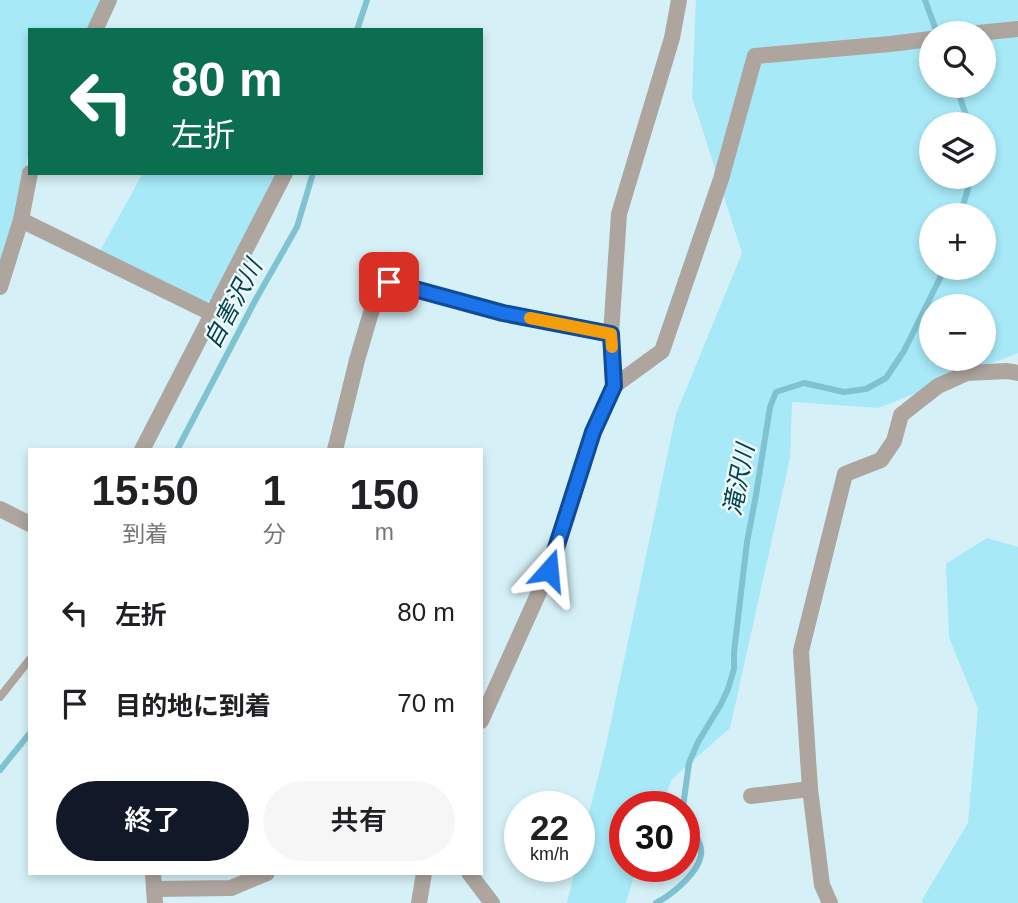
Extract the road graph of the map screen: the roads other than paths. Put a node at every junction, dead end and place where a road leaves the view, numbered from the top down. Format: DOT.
graph roads {
  1 [pos="109,0"];
  2 [pos="679,0"];
  3 [pos="96,28"];
  4 [pos="1018,29"];
  5 [pos="996,31"];
  6 [pos="919,41"];
  7 [pos="30,175"];
  8 [pos="284,175"];
  9 [pos="21,220"];
  10 [pos="0,287"];
  11 [pos="213,314"];
  12 [pos="611,334"];
  13 [pos="1018,373"];
  14 [pos="614,386"];
  15 [pos="143,448"];
  16 [pos="335,448"];
  17 [pos="0,509"];
  18 [pos="28,523"];
  19 [pos="28,662"];
  20 [pos="0,697"];
  21 [pos="483,717"];
  22 [pos="810,789"];
  23 [pos="751,796"];
  24 [pos="262,875"];
  25 [pos="424,875"];
  26 [pos="471,875"];
  27 [pos="154,889"];
  28 [pos="419,903"];
  29 [pos="492,903"];
  30 [pos="830,903"];
  1 -- 3 [label="street"];
  2 -- 12 [label="street"];
  4 -- 5 [label="street"];
  6 -- 14 [label="street"];
  7 -- 9 [label="street"];
  8 -- 11 [label="street"];
  9 -- 10 [label="street"];
  9 -- 11 [label="street"];
  11 -- 15 [label="street"];
  12 -- 14 [label="street"];
  12 -- 16 [label="street"];
  13 -- 22 [label="street"];
  14 -- 21 [label="street"];
  17 -- 18 [label="street"];
  19 -- 20 [label="lane"];
  22 -- 23 [label="street"];
  22 -- 30 [label="street"];
  24 -- 27 [label="street"];
  25 -- 28 [label="street"];
  26 -- 29 [label="street"];
}
